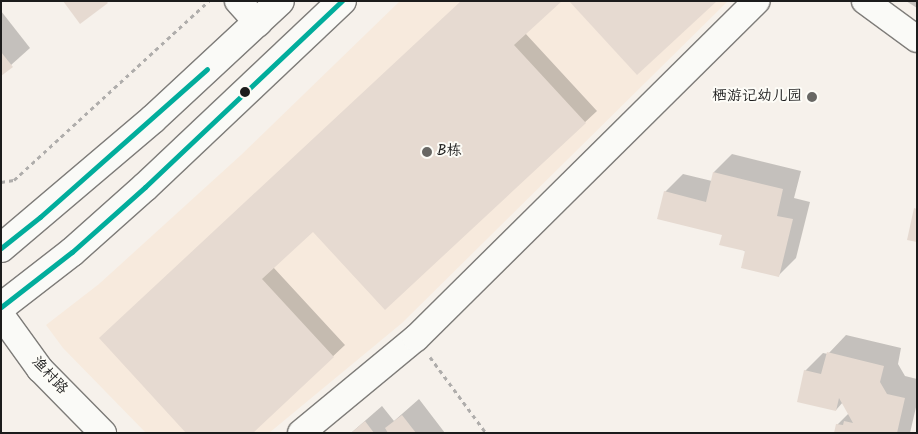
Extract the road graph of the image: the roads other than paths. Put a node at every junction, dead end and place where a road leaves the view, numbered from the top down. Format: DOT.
graph roads {
  1 [pos="238,1"];
  2 [pos="280,1"];
  3 [pos="342,1"];
  4 [pos="757,1"];
  5 [pos="865,1"];
  6 [pos="258,23"];
  7 [pos="917,39"];
  8 [pos="1,248"];
  9 [pos="1,307"];
  10 [pos="1,315"];
  11 [pos="103,433"];
  12 [pos="301,433"];
  1 -- 6 [label="street"];
  2 -- 6 [label="main road"];
  3 -- 9 [label="main road"];
  4 -- 12 [label="street"];
  5 -- 7 [label="street"];
  6 -- 8 [label="main road"];
  10 -- 11 [label="street, 渔村路"];
}
